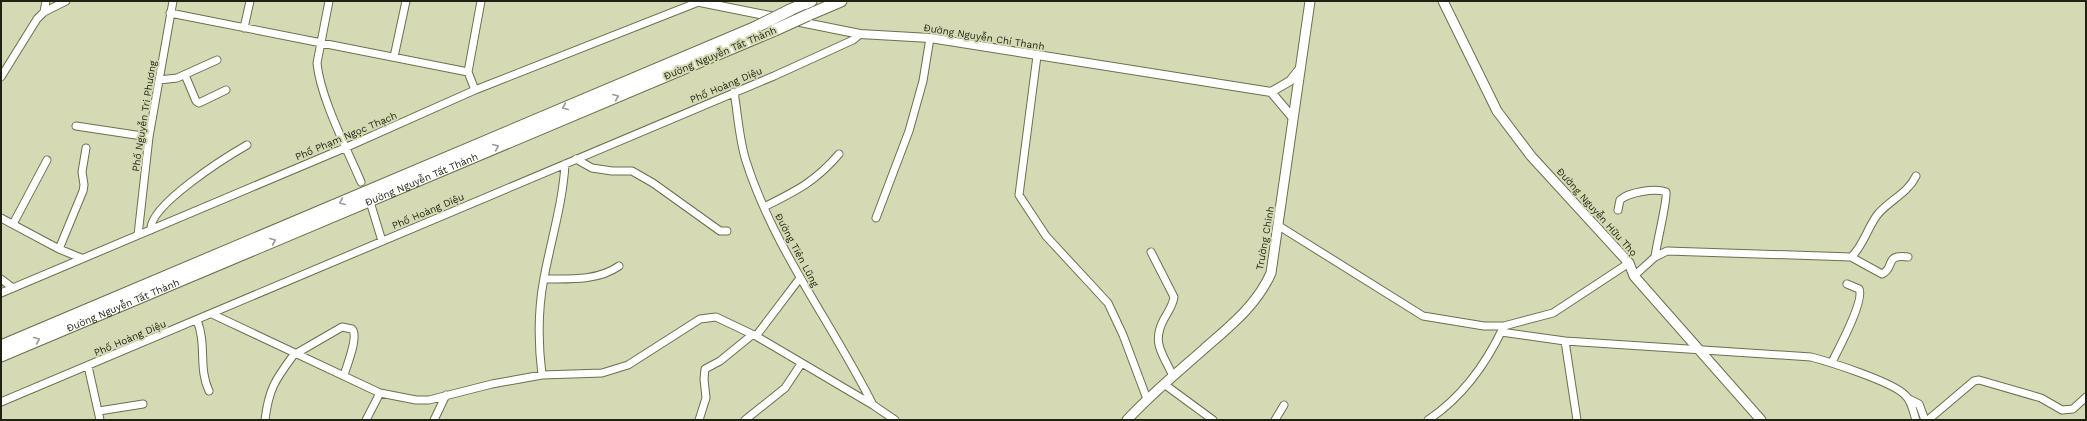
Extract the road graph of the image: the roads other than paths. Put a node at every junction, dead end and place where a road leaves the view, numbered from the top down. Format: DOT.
graph roads {
  1 [pos="46,1"];
  2 [pos="66,1"];
  3 [pos="173,1"];
  4 [pos="250,1"];
  5 [pos="329,1"];
  6 [pos="406,1"];
  7 [pos="481,1"];
  8 [pos="699,1"];
  9 [pos="811,1"];
  10 [pos="841,1"];
  11 [pos="1310,1"];
  12 [pos="1442,1"];
  13 [pos="44,12"];
  14 [pos="170,14"];
  15 [pos="244,28"];
  16 [pos="860,34"];
  17 [pos="930,38"];
  18 [pos="320,42"];
  19 [pos="1037,56"];
  20 [pos="394,57"];
  21 [pos="217,60"];
  22 [pos="1301,66"];
  23 [pos="468,72"];
  24 [pos="185,75"];
  25 [pos="1,77"];
  26 [pos="159,80"];
  27 [pos="226,90"];
  28 [pos="475,90"];
  29 [pos="734,92"];
  30 [pos="1271,92"];
  31 [pos="1293,118"];
  32 [pos="76,126"];
  33 [pos="150,137"];
  34 [pos="247,145"];
  35 [pos="346,147"];
  36 [pos="86,148"];
  37 [pos="839,154"];
  38 [pos="576,159"];
  39 [pos="47,160"];
  40 [pos="565,164"];
  41 [pos="1916,176"];
  42 [pos="361,182"];
  43 [pos="370,206"];
  44 [pos="764,207"];
  45 [pos="1618,210"];
  46 [pos="1,218"];
  47 [pos="876,218"];
  48 [pos="13,224"];
  49 [pos="1280,226"];
  50 [pos="151,230"];
  51 [pos="727,231"];
  52 [pos="138,235"];
  53 [pos="382,242"];
  54 [pos="59,249"];
  55 [pos="1151,252"];
  56 [pos="1655,257"];
  57 [pos="1851,257"];
  58 [pos="1908,257"];
  59 [pos="80,258"];
  60 [pos="1628,263"];
  61 [pos="619,266"];
  62 [pos="1634,276"];
  63 [pos="800,278"];
  64 [pos="1,279"];
  65 [pos="544,279"];
  66 [pos="1847,284"];
  67 [pos="13,288"];
  68 [pos="1,293"];
  69 [pos="212,314"];
  70 [pos="197,320"];
  71 [pos="1502,329"];
  72 [pos="754,335"];
  73 [pos="1565,342"];
  74 [pos="1,346"];
  75 [pos="1700,350"];
  76 [pos="296,353"];
  77 [pos="1,356"];
  78 [pos="1832,362"];
  79 [pos="802,364"];
  80 [pos="88,366"];
  81 [pos="344,375"];
  82 [pos="542,375"];
  83 [pos="1173,376"];
  84 [pos="1164,384"];
  85 [pos="209,391"];
  86 [pos="380,393"];
  87 [pos="446,395"];
  88 [pos="2086,397"];
  89 [pos="1147,399"];
  90 [pos="1909,399"];
  91 [pos="1,402"];
  92 [pos="143,404"];
  93 [pos="873,405"];
  94 [pos="1284,405"];
  95 [pos="100,411"];
  96 [pos="100,420"];
  97 [pos="266,420"];
  98 [pos="366,420"];
  99 [pos="434,420"];
  100 [pos="699,420"];
  101 [pos="745,420"];
  102 [pos="895,420"];
  103 [pos="1127,420"];
  104 [pos="1213,420"];
  105 [pos="1275,420"];
  106 [pos="1428,420"];
  107 [pos="1577,420"];
  108 [pos="1761,420"];
  109 [pos="1916,420"];
  110 [pos="1924,420"];
  111 [pos="1928,420"];
  1 -- 13 [label="street"];
  2 -- 13 [label="street"];
  3 -- 14 [label="street, Phố Nguyễn Tri Phương"];
  4 -- 15 [label="street"];
  5 -- 18 [label="street"];
  6 -- 20 [label="street"];
  7 -- 23 [label="street"];
  8 -- 16 [label="street, Đường Nguyễn Chí Thanh"];
  8 -- 28 [label="street, Phố Phạm Ngọc Thạch"];
  9 -- 74 [label="highway, Đường Nguyễn Tất Thành, one-way, bridge"];
  77 -- 10 [label="highway, Đường Nguyễn Tất Thành, one-way, bridge"];
  11 -- 22 [label="main road, Trường Chinh"];
  12 -- 60 [label="main road, Đường Nguyễn Hữu Thọ"];
  13 -- 25 [label="street"];
  14 -- 15 [label="street"];
  14 -- 26 [label="street, Phố Nguyễn Tri Phương"];
  15 -- 18 [label="street"];
  16 -- 17 [label="street, Đường Nguyễn Chí Thanh"];
  16 -- 29 [label="street, Phố Hoàng Diệu"];
  17 -- 19 [label="street, Đường Nguyễn Chí Thanh"];
  17 -- 47 [label="street"];
  18 -- 20 [label="street"];
  18 -- 35 [label="street"];
  19 -- 30 [label="street, Đường Nguyễn Chí Thanh"];
  19 -- 89 [label="street"];
  20 -- 23 [label="street"];
  21 -- 24 [label="street"];
  22 -- 30 [label="street"];
  22 -- 31 [label="main road, Trường Chinh"];
  23 -- 28 [label="street"];
  24 -- 26 [label="street"];
  24 -- 27 [label="street"];
  26 -- 33 [label="street, Phố Nguyễn Tri Phương"];
  28 -- 35 [label="street, Phố Phạm Ngọc Thạch"];
  29 -- 38 [label="street, Phố Hoàng Diệu"];
  29 -- 44 [label="street, Đường Tiên Lũng"];
  30 -- 31 [label="street"];
  31 -- 49 [label="main road, Trường Chinh"];
  32 -- 33 [label="street"];
  33 -- 52 [label="street, Phố Nguyễn Tri Phương"];
  34 -- 50 [label="street"];
  35 -- 42 [label="street"];
  35 -- 50 [label="street, Phố Phạm Ngọc Thạch"];
  36 -- 54 [label="street"];
  37 -- 44 [label="street"];
  38 -- 40 [label="street, Phố Hoàng Diệu"];
  38 -- 51 [label="street"];
  39 -- 48 [label="street"];
  40 -- 53 [label="street, Phố Hoàng Diệu"];
  40 -- 65 [label="street"];
  41 -- 57 [label="street"];
  43 -- 53 [label="street"];
  44 -- 63 [label="street, Đường Tiên Lũng"];
  45 -- 56 [label="street"];
  46 -- 48 [label="street"];
  48 -- 54 [label="street"];
  49 -- 71 [label="street"];
  49 -- 83 [label="main road, Trường Chinh"];
  50 -- 52 [label="street, Phố Phạm Ngọc Thạch"];
  52 -- 59 [label="street, Phố Phạm Ngọc Thạch"];
  53 -- 69 [label="street, Phố Hoàng Diệu"];
  54 -- 59 [label="street"];
  55 -- 83 [label="street"];
  56 -- 57 [label="street"];
  56 -- 62 [label="street"];
  57 -- 58 [label="street"];
  59 -- 67 [label="street, Phố Phạm Ngọc Thạch"];
  60 -- 62 [label="main road, Đường Nguyễn Hữu Thọ"];
  60 -- 71 [label="street"];
  61 -- 65 [label="street"];
  62 -- 75 [label="main road, Đường Nguyễn Hữu Thọ"];
  63 -- 72 [label="street"];
  63 -- 93 [label="street, Đường Tiên Lũng"];
  64 -- 67 [label="street"];
  65 -- 82 [label="street"];
  66 -- 78 [label="street"];
  67 -- 68 [label="street, Phố Phạm Ngọc Thạch"];
  69 -- 70 [label="street, Phố Hoàng Diệu"];
  69 -- 76 [label="street"];
  70 -- 80 [label="street, Phố Hoàng Diệu"];
  70 -- 85 [label="street"];
  71 -- 73 [label="street"];
  71 -- 106 [label="street"];
  72 -- 79 [label="street"];
  72 -- 82 [label="street"];
  72 -- 100 [label="street"];
  73 -- 75 [label="street"];
  73 -- 107 [label="street"];
  75 -- 78 [label="street"];
  75 -- 108 [label="main road, Đường Nguyễn Hữu Thọ"];
  76 -- 81 [label="street"];
  76 -- 81 [label="street"];
  76 -- 97 [label="street"];
  78 -- 90 [label="street"];
  79 -- 93 [label="street"];
  79 -- 101 [label="street"];
  80 -- 91 [label="street, Phố Hoàng Diệu"];
  80 -- 95 [label="street"];
  81 -- 86 [label="street"];
  82 -- 87 [label="street"];
  83 -- 84 [label="main road, Trường Chinh"];
  84 -- 89 [label="main road, Trường Chinh"];
  84 -- 104 [label="street"];
  86 -- 87 [label="street"];
  86 -- 98 [label="street"];
  87 -- 99 [label="street"];
  88 -- 111 [label="street"];
  89 -- 103 [label="main road, Trường Chinh"];
  90 -- 109 [label="street"];
  90 -- 110 [label="street"];
  92 -- 95 [label="street"];
  93 -- 102 [label="street"];
  94 -- 105 [label="street"];
  95 -- 96 [label="street"];
}
